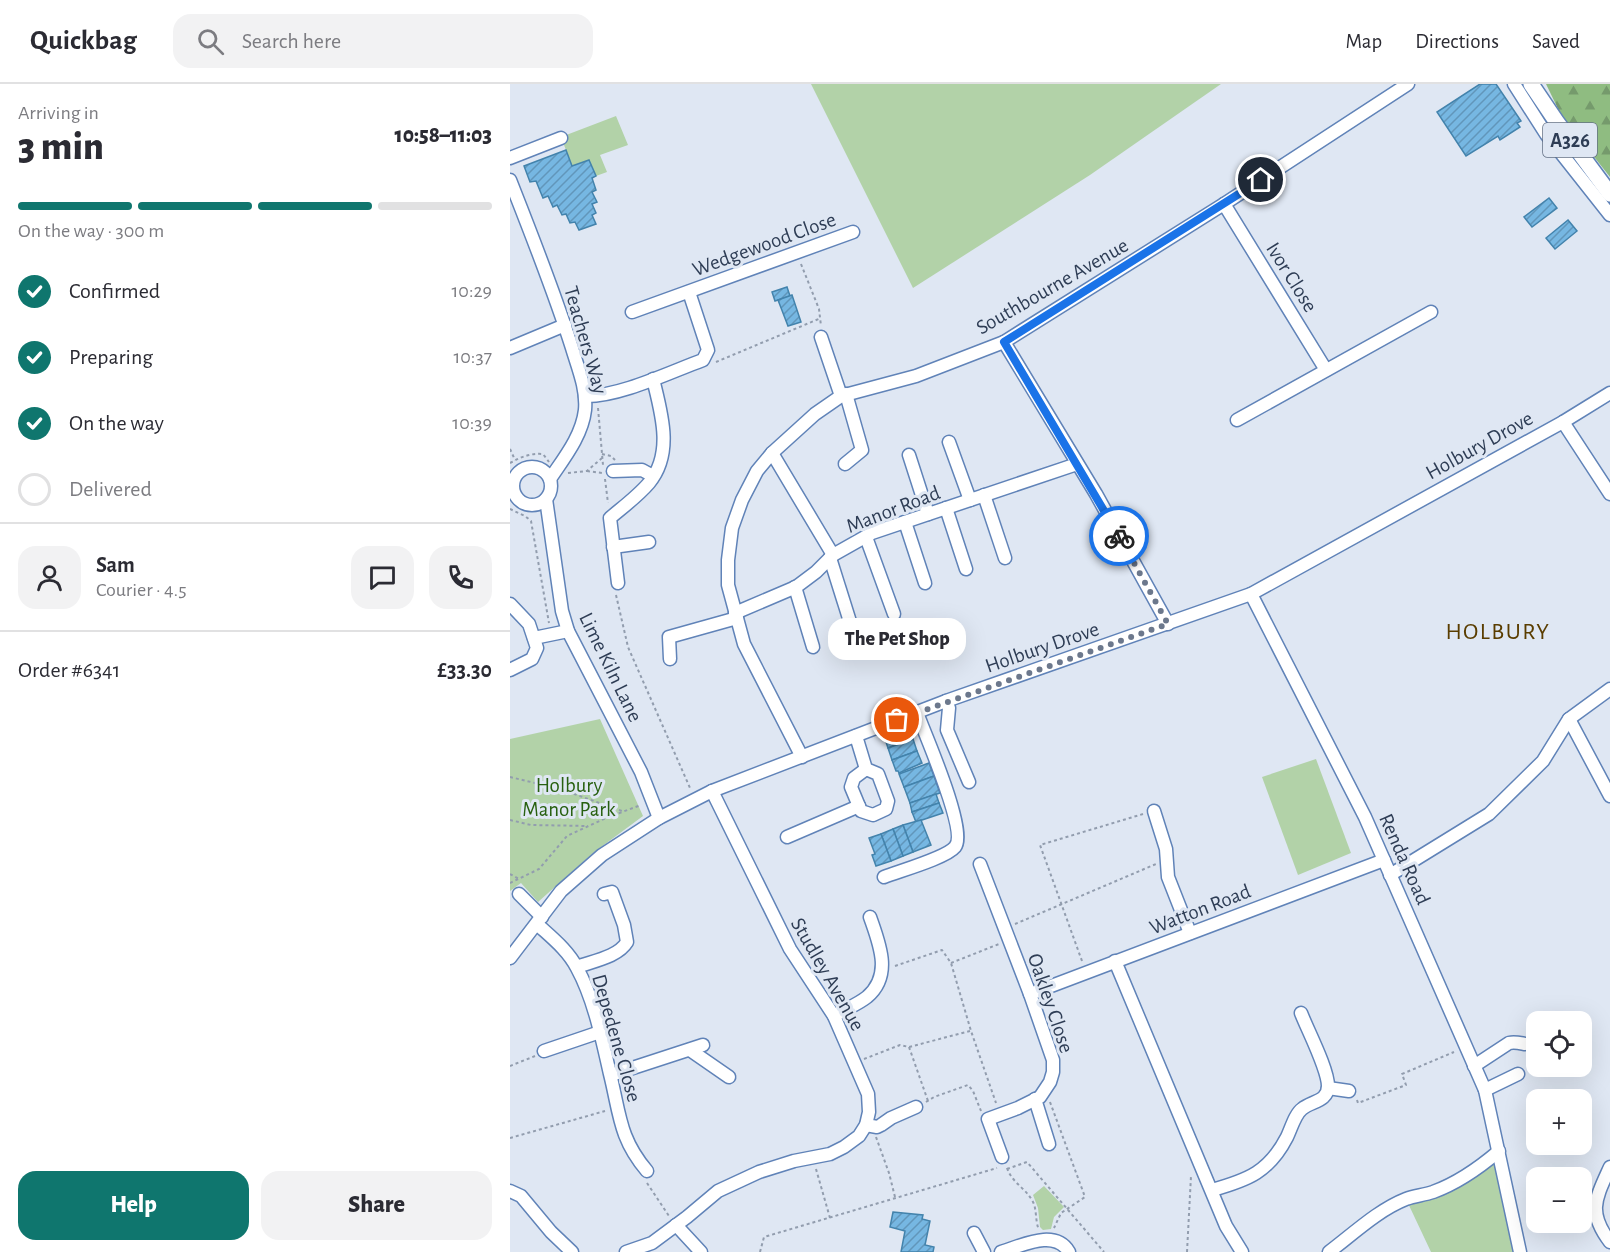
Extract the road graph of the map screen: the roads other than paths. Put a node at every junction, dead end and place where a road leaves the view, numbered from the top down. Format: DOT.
graph roads {
  1 [pos="1408,84"];
  2 [pos="1514,84"];
  3 [pos="1531,84"];
  4 [pos="561,138"];
  5 [pos="510,158"];
  6 [pos="510,180"];
  7 [pos="1610,194"];
  8 [pos="1224,204"];
  9 [pos="1610,216"];
  10 [pos="853,232"];
  11 [pos="688,292"];
  12 [pos="632,312"];
  13 [pos="1431,312"];
  14 [pos="565,325"];
  15 [pos="821,337"];
  16 [pos="1004,342"];
  17 [pos="510,348"];
  18 [pos="1326,370"];
  19 [pos="653,379"];
  20 [pos="1610,393"];
  21 [pos="843,395"];
  22 [pos="591,396"];
  23 [pos="1237,420"];
  24 [pos="1563,422"];
  25 [pos="949,442"];
  26 [pos="772,453"];
  27 [pos="909,455"];
  28 [pos="845,464"];
  29 [pos="1077,464"];
  30 [pos="552,469"];
  31 [pos="609,472"];
  32 [pos="653,476"];
  33 [pos="512,481"];
  34 [pos="1610,494"];
  35 [pos="984,495"];
  36 [pos="514,498"];
  37 [pos="546,499"];
  38 [pos="970,500"];
  39 [pos="531,505"];
  40 [pos="946,508"];
  41 [pos="928,514"];
  42 [pos="905,522"];
  43 [pos="549,527"];
  44 [pos="866,537"];
  45 [pos="649,542"];
  46 [pos="613,547"];
  47 [pos="832,556"];
  48 [pos="1005,558"];
  49 [pos="966,568"];
  50 [pos="618,583"];
  51 [pos="925,583"];
  52 [pos="795,587"];
  53 [pos="1251,594"];
  54 [pos="510,604"];
  55 [pos="894,614"];
  56 [pos="736,616"];
  57 [pos="1168,624"];
  58 [pos="852,628"];
  59 [pos="568,631"];
  60 [pos="534,638"];
  61 [pos="813,647"];
  62 [pos="670,659"];
  63 [pos="510,670"];
  64 [pos="1610,689"];
  65 [pos="946,701"];
  66 [pos="917,712"];
  67 [pos="1569,719"];
  68 [pos="856,736"];
  69 [pos="802,757"];
  70 [pos="866,768"];
  71 [pos="969,782"];
  72 [pos="712,791"];
  73 [pos="1610,796"];
  74 [pos="859,806"];
  75 [pos="1154,811"];
  76 [pos="659,818"];
  77 [pos="787,837"];
  78 [pos="1384,860"];
  79 [pos="980,864"];
  80 [pos="1390,874"];
  81 [pos="884,877"];
  82 [pos="519,894"];
  83 [pos="604,894"];
  84 [pos="870,917"];
  85 [pos="539,920"];
  86 [pos="1190,933"];
  87 [pos="510,958"];
  88 [pos="1115,961"];
  89 [pos="577,967"];
  90 [pos="1030,994"];
  91 [pos="1301,1013"];
  92 [pos="834,1016"];
  93 [pos="600,1032"];
  94 [pos="704,1045"];
  95 [pos="1526,1045"];
  96 [pos="690,1050"];
  97 [pos="544,1051"];
  98 [pos="1474,1066"];
  99 [pos="1518,1074"];
  100 [pos="611,1075"];
  101 [pos="729,1077"];
  102 [pos="1328,1088"];
  103 [pos="1485,1090"];
  104 [pos="1349,1091"];
  105 [pos="1035,1099"];
  106 [pos="916,1107"];
  107 [pos="869,1126"];
  108 [pos="1049,1144"];
  109 [pos="1499,1151"];
  110 [pos="1005,1164"];
  111 [pos="1610,1167"];
  112 [pos="647,1171"];
  113 [pos="1212,1190"];
  114 [pos="510,1191"];
  115 [pos="676,1225"];
  116 [pos="974,1233"];
  117 [pos="1610,1242"];
  118 [pos="1333,1251"];
  119 [pos="572,1252"];
  120 [pos="626,1252"];
  121 [pos="701,1252"];
  122 [pos="984,1252"];
  123 [pos="1001,1252"];
  124 [pos="1069,1252"];
  125 [pos="1242,1252"];
  126 [pos="1520,1252"];
  1 -- 8 [label="street, Southbourne Avenue"];
  2 -- 9 [label="street"];
  3 -- 7 [label="main road, A326"];
  4 -- 5 [label="street"];
  6 -- 14 [label="street, Teachers Way"];
  8 -- 16 [label="street, Southbourne Avenue"];
  8 -- 18 [label="street, Ivor Close"];
  10 -- 11 [label="street, Wedgewood Close"];
  11 -- 12 [label="street, Wedgewood Close"];
  11 -- 19 [label="street, Wedgewood Close"];
  13 -- 18 [label="street"];
  14 -- 17 [label="street"];
  14 -- 22 [label="street, Teachers Way"];
  15 -- 21 [label="street"];
  16 -- 21 [label="street, Southbourne Avenue"];
  16 -- 29 [label="street"];
  18 -- 23 [label="street"];
  19 -- 22 [label="street"];
  19 -- 32 [label="street"];
  20 -- 24 [label="street, Holbury Drove"];
  21 -- 26 [label="street, Southbourne Avenue"];
  21 -- 28 [label="street"];
  22 -- 30 [label="street, Teachers Way"];
  24 -- 34 [label="street"];
  24 -- 53 [label="street, Holbury Drove"];
  25 -- 38 [label="street"];
  26 -- 47 [label="street"];
  26 -- 56 [label="street, Southbourne Avenue"];
  27 -- 41 [label="street"];
  29 -- 35 [label="street, Manor Road"];
  29 -- 57 [label="street"];
  30 -- 33 [label="street"];
  30 -- 37 [label="street"];
  31 -- 32 [label="street"];
  32 -- 46 [label="street"];
  33 -- 36 [label="street"];
  35 -- 38 [label="street, Manor Road"];
  35 -- 48 [label="street"];
  36 -- 39 [label="street"];
  37 -- 39 [label="street"];
  37 -- 43 [label="street, Lime Kiln Lane"];
  38 -- 40 [label="street, Manor Road"];
  39 -- 43 [label="street"];
  40 -- 41 [label="street, Manor Road"];
  40 -- 49 [label="street"];
  41 -- 42 [label="street, Manor Road"];
  42 -- 44 [label="street, Manor Road"];
  42 -- 51 [label="street"];
  43 -- 59 [label="street, Lime Kiln Lane"];
  44 -- 47 [label="street, Manor Road"];
  44 -- 55 [label="street"];
  45 -- 46 [label="street"];
  46 -- 50 [label="street"];
  47 -- 52 [label="street, Manor Road"];
  47 -- 58 [label="street"];
  52 -- 56 [label="street, Manor Road"];
  52 -- 61 [label="street"];
  53 -- 57 [label="street, Holbury Drove"];
  53 -- 78 [label="street, Renda Road"];
  54 -- 60 [label="street"];
  56 -- 62 [label="street, Manor Road"];
  56 -- 69 [label="street, Southbourne Avenue"];
  57 -- 65 [label="street, Holbury Drove"];
  59 -- 60 [label="street"];
  59 -- 76 [label="street, Lime Kiln Lane"];
  60 -- 63 [label="street"];
  64 -- 67 [label="street"];
  65 -- 66 [label="street, Holbury Drove"];
  65 -- 71 [label="street"];
  66 -- 68 [label="street, Holbury Drove"];
  66 -- 81 [label="street"];
  67 -- 73 [label="street"];
  67 -- 80 [label="street"];
  68 -- 69 [label="street, Holbury Drove"];
  68 -- 70 [label="street"];
  69 -- 72 [label="street, Holbury Drove"];
  70 -- 74 [label="street"];
  70 -- 74 [label="street"];
  72 -- 76 [label="street, Holbury Drove"];
  72 -- 92 [label="street, Studley Avenue"];
  74 -- 77 [label="street"];
  75 -- 86 [label="street"];
  76 -- 85 [label="street, Holbury Drove"];
  78 -- 80 [label="street, Renda Road"];
  78 -- 86 [label="street, Watton Road"];
  79 -- 90 [label="street, Oakley Close"];
  80 -- 98 [label="street, Renda Road"];
  82 -- 85 [label="street, Depedene Close"];
  83 -- 89 [label="street"];
  84 -- 92 [label="street"];
  85 -- 87 [label="street, Holbury Drove"];
  85 -- 89 [label="street, Depedene Close"];
  86 -- 88 [label="street, Watton Road"];
  88 -- 90 [label="street, Watton Road"];
  88 -- 113 [label="street"];
  89 -- 93 [label="street, Depedene Close"];
  90 -- 105 [label="street, Oakley Close"];
  91 -- 102 [label="street"];
  92 -- 107 [label="street, Studley Avenue"];
  93 -- 97 [label="street"];
  93 -- 100 [label="street, Depedene Close"];
  94 -- 96 [label="street"];
  95 -- 98 [label="street"];
  96 -- 100 [label="street"];
  96 -- 101 [label="street"];
  98 -- 103 [label="street, Renda Road"];
  99 -- 103 [label="street"];
  100 -- 112 [label="street, Depedene Close"];
  102 -- 104 [label="street"];
  102 -- 113 [label="street"];
  103 -- 109 [label="street, Renda Road"];
  105 -- 108 [label="street"];
  105 -- 110 [label="street"];
  106 -- 107 [label="street"];
  107 -- 115 [label="street"];
  109 -- 118 [label="street"];
  109 -- 126 [label="street, Renda Road"];
  111 -- 117 [label="street"];
  113 -- 125 [label="street"];
  114 -- 119 [label="street"];
  115 -- 120 [label="street"];
  115 -- 121 [label="street"];
  116 -- 122 [label="street"];
  123 -- 124 [label="street"];
}
